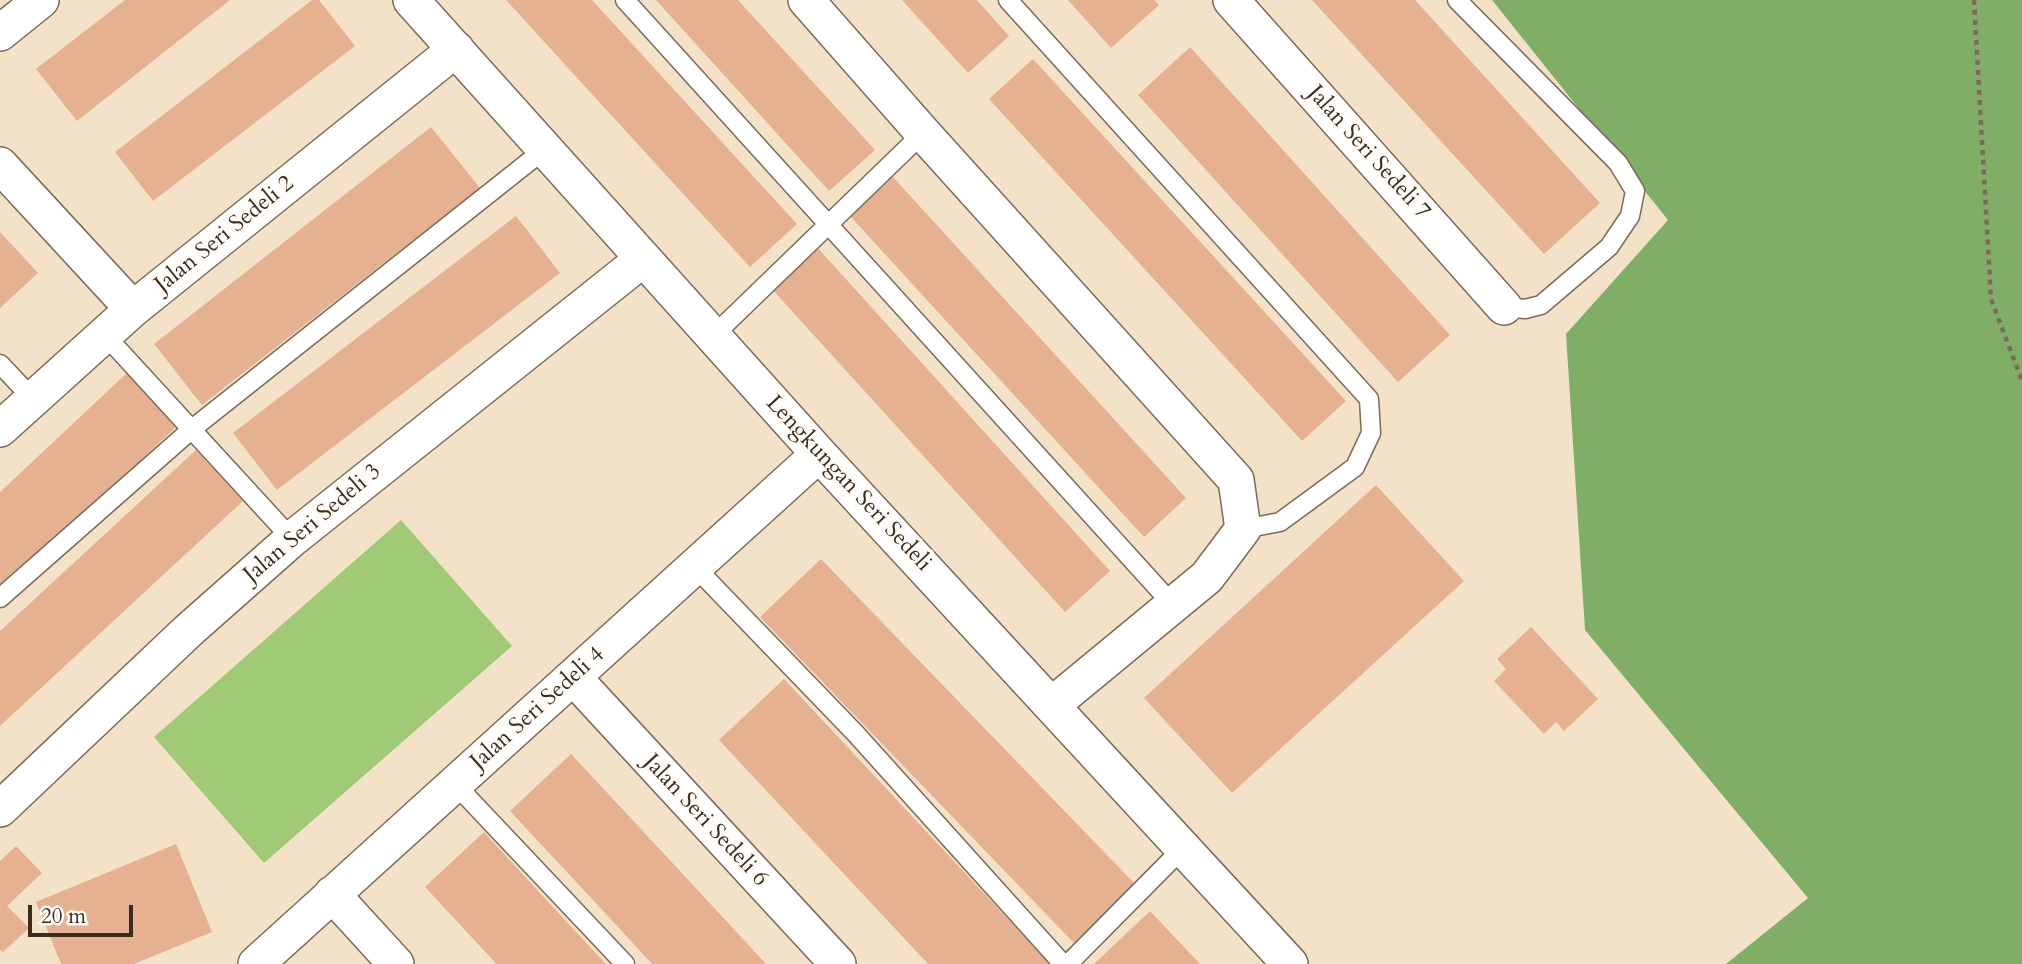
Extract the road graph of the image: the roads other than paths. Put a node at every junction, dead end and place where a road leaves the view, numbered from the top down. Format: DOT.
graph roads {
  1 [pos="41,0"];
  2 [pos="411,0"];
  3 [pos="625,0"];
  4 [pos="806,0"];
  5 [pos="1008,0"];
  6 [pos="1231,0"];
  7 [pos="1457,0"];
  8 [pos="0,33"];
  9 [pos="456,48"];
  10 [pos="923,133"];
  11 [pos="545,149"];
  12 [pos="0,164"];
  13 [pos="827,224"];
  14 [pos="643,259"];
  15 [pos="1504,307"];
  16 [pos="133,309"];
  17 [pos="105,335"];
  18 [pos="713,336"];
  19 [pos="0,363"];
  20 [pos="33,399"];
  21 [pos="0,429"];
  22 [pos="192,429"];
  23 [pos="819,454"];
  24 [pos="1243,529"];
  25 [pos="292,539"];
  26 [pos="695,567"];
  27 [pos="0,598"];
  28 [pos="1173,605"];
  29 [pos="573,677"];
  30 [pos="1052,705"];
  31 [pos="455,784"];
  32 [pos="0,809"];
  33 [pos="1183,848"];
  34 [pos="332,894"];
  35 [pos="256,964"];
  36 [pos="396,964"];
  37 [pos="625,964"];
  38 [pos="838,964"];
  39 [pos="1065,964"];
  40 [pos="1290,964"];
  1 -- 8 [label="street"];
  2 -- 9 [label="street, Lengkungan Seri Sedeli"];
  3 -- 13 [label="lane"];
  4 -- 10 [label="street"];
  5 -- 24 [label="lane"];
  6 -- 15 [label="street, Jalan Seri Sedeli 7"];
  7 -- 15 [label="lane"];
  9 -- 11 [label="street, Lengkungan Seri Sedeli"];
  9 -- 16 [label="street, Jalan Seri Sedeli 2"];
  10 -- 13 [label="lane"];
  10 -- 24 [label="street"];
  11 -- 14 [label="street, Lengkungan Seri Sedeli"];
  11 -- 22 [label="lane"];
  12 -- 16 [label="street"];
  13 -- 18 [label="lane"];
  13 -- 28 [label="lane"];
  14 -- 18 [label="street, Lengkungan Seri Sedeli"];
  14 -- 25 [label="street, Jalan Seri Sedeli 3"];
  16 -- 17 [label="street, Jalan Seri Sedeli 2"];
  17 -- 20 [label="street, Jalan Seri Sedeli 2"];
  17 -- 22 [label="lane"];
  18 -- 23 [label="street, Lengkungan Seri Sedeli"];
  19 -- 20 [label="lane"];
  20 -- 21 [label="street, Jalan Seri Sedeli 2"];
  22 -- 25 [label="lane"];
  22 -- 27 [label="lane"];
  23 -- 26 [label="street, Jalan Seri Sedeli 4"];
  23 -- 30 [label="street, Lengkungan Seri Sedeli"];
  24 -- 28 [label="street"];
  25 -- 32 [label="street, Jalan Seri Sedeli 3"];
  26 -- 29 [label="street, Jalan Seri Sedeli 4"];
  26 -- 39 [label="lane"];
  28 -- 30 [label="street"];
  29 -- 31 [label="street, Jalan Seri Sedeli 4"];
  29 -- 38 [label="street, Jalan Seri Sedeli 6"];
  30 -- 33 [label="street, Lengkungan Seri Sedeli"];
  31 -- 34 [label="street, Jalan Seri Sedeli 4"];
  31 -- 37 [label="lane"];
  33 -- 39 [label="lane"];
  33 -- 40 [label="street, Lengkungan Seri Sedeli"];
  34 -- 35 [label="street, Jalan Seri Sedeli 4"];
  34 -- 36 [label="street"];
}
